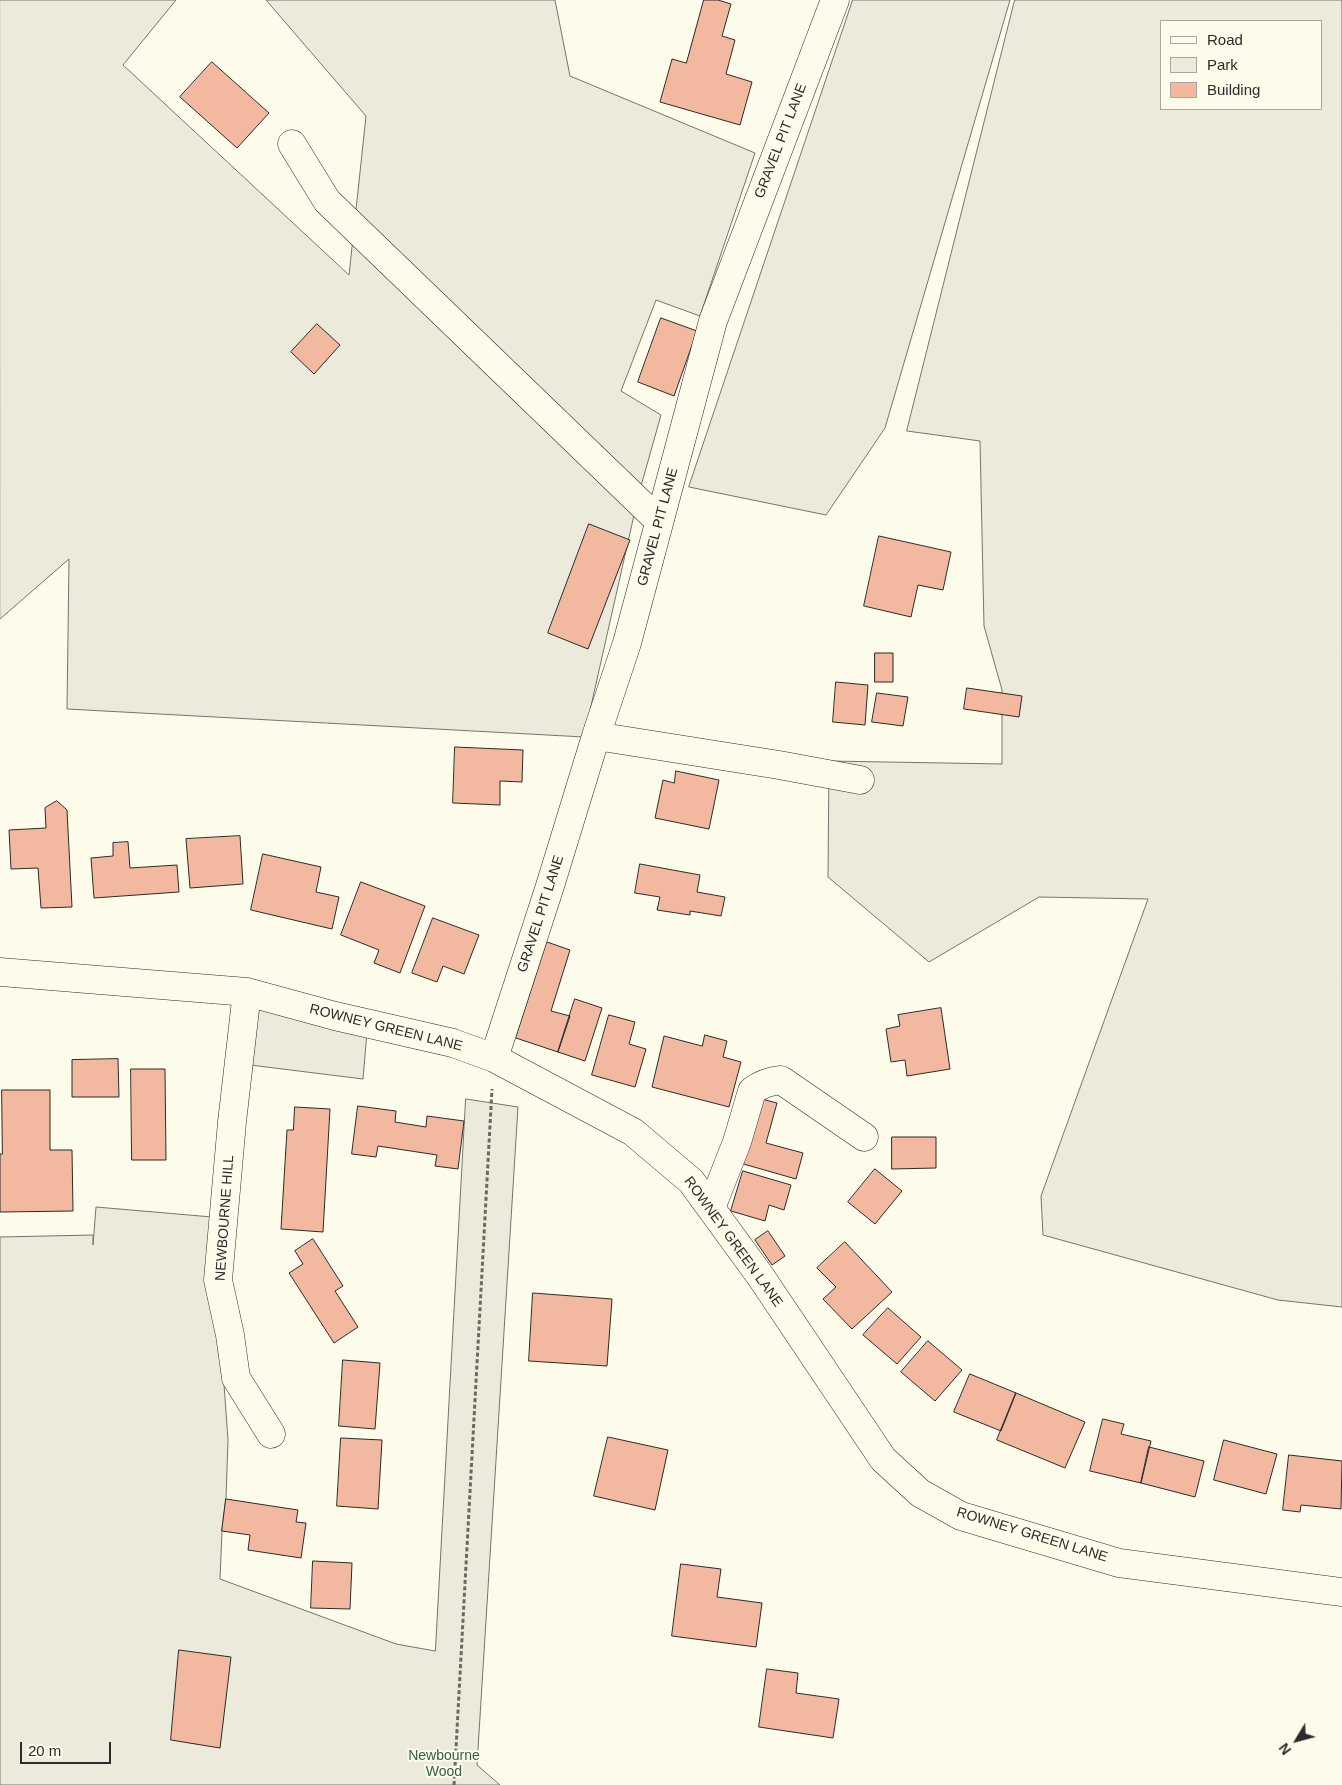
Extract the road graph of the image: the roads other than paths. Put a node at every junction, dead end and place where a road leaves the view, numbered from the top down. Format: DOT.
graph roads {
  1 [pos="835,0"];
  2 [pos="292,144"];
  3 [pos="660,521"];
  4 [pos="596,736"];
  5 [pos="860,780"];
  6 [pos="0,972"];
  7 [pos="246,992"];
  8 [pos="494,1058"];
  9 [pos="864,1137"];
  10 [pos="711,1208"];
  11 [pos="271,1434"];
  12 [pos="1342,1592"];
  1 -- 3 [label="street, GRAVEL PIT LANE"];
  2 -- 3 [label="street"];
  3 -- 4 [label="street, GRAVEL PIT LANE"];
  4 -- 5 [label="street"];
  4 -- 8 [label="street, GRAVEL PIT LANE"];
  6 -- 7 [label="street, ROWNEY GREEN LANE"];
  7 -- 8 [label="street, ROWNEY GREEN LANE"];
  7 -- 11 [label="street, NEWBOURNE HILL"];
  8 -- 10 [label="street, ROWNEY GREEN LANE"];
  9 -- 10 [label="street"];
  10 -- 12 [label="street, ROWNEY GREEN LANE"];
}
